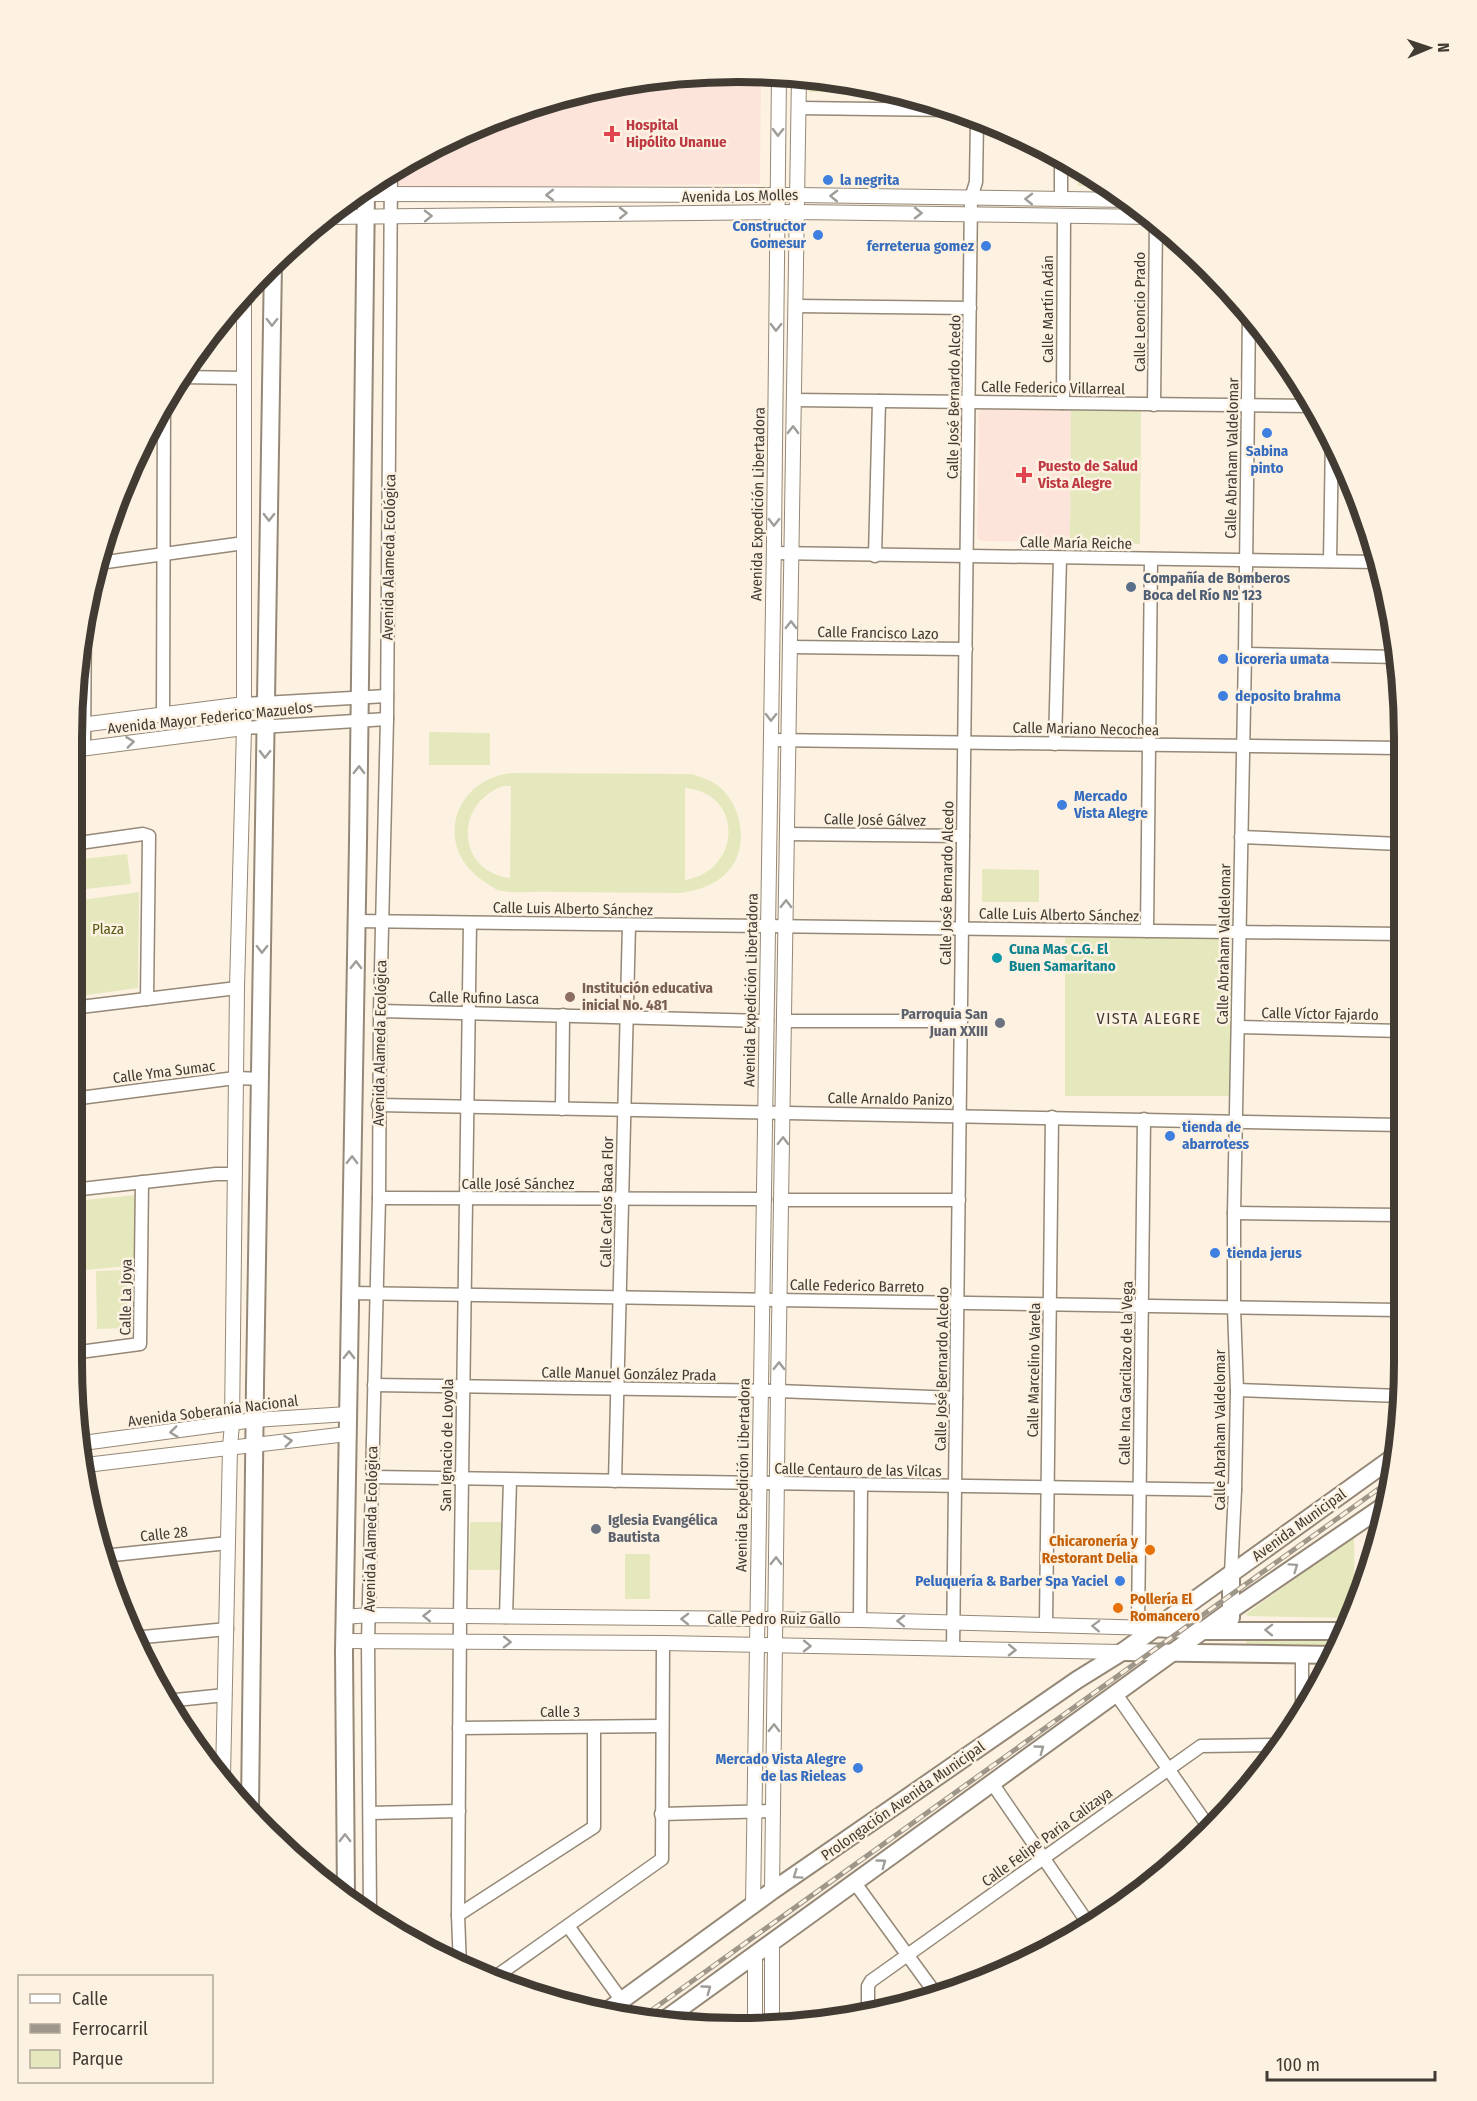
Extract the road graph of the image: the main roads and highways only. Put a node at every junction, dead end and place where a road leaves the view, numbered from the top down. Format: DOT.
graph roads {
  1 [pos="364,200"];
  2 [pos="273,277"];
  3 [pos="1387,1462"];
  4 [pos="1377,1510"];
  5 [pos="1231,1574"];
  6 [pos="1203,1595"];
  7 [pos="1230,1603"];
  8 [pos="1146,1628"];
  9 [pos="1204,1630"];
  10 [pos="1234,1631"];
  11 [pos="1337,1631"];
  12 [pos="1122,1652"];
  13 [pos="1172,1653"];
  14 [pos="1237,1653"];
  15 [pos="1326,1655"];
  16 [pos="250,1800"];
  17 [pos="345,1887"];
  18 [pos="614,2006"];
  19 [pos="671,2015"];
  17 -- 1 [label="main road, Avenida Alameda Ecológica, one-way"];
  2 -- 16 [label="main road, one-way"];
  3 -- 5 [label="main road, Avenida Municipal"];
  7 -- 4 [label="main road, Avenida Municipal, one-way"];
  5 -- 6 [label="main road, Avenida Municipal"];
  5 -- 7 [label="main road"];
  6 -- 8 [label="main road, Prolongación Avenida Municipal"];
  7 -- 9 [label="main road"];
  7 -- 10 [label="main road"];
  8 -- 9 [label="main road, Calle Pedro Ruiz Gallo"];
  8 -- 12 [label="main road, Prolongación Avenida Municipal"];
  9 -- 10 [label="main road, Calle Pedro Ruiz Gallo"];
  9 -- 13 [label="main road"];
  11 -- 10 [label="main road, Calle Pedro Ruiz Gallo, one-way"];
  10 -- 14 [label="main road"];
  12 -- 13 [label="main road, Calle Pedro Ruiz Gallo"];
  12 -- 18 [label="main road, Prolongación Avenida Municipal, one-way"];
  13 -- 14 [label="main road, Calle Pedro Ruiz Gallo"];
  19 -- 13 [label="main road, one-way"];
  14 -- 15 [label="main road, Calle Pedro Ruiz Gallo"];
}
